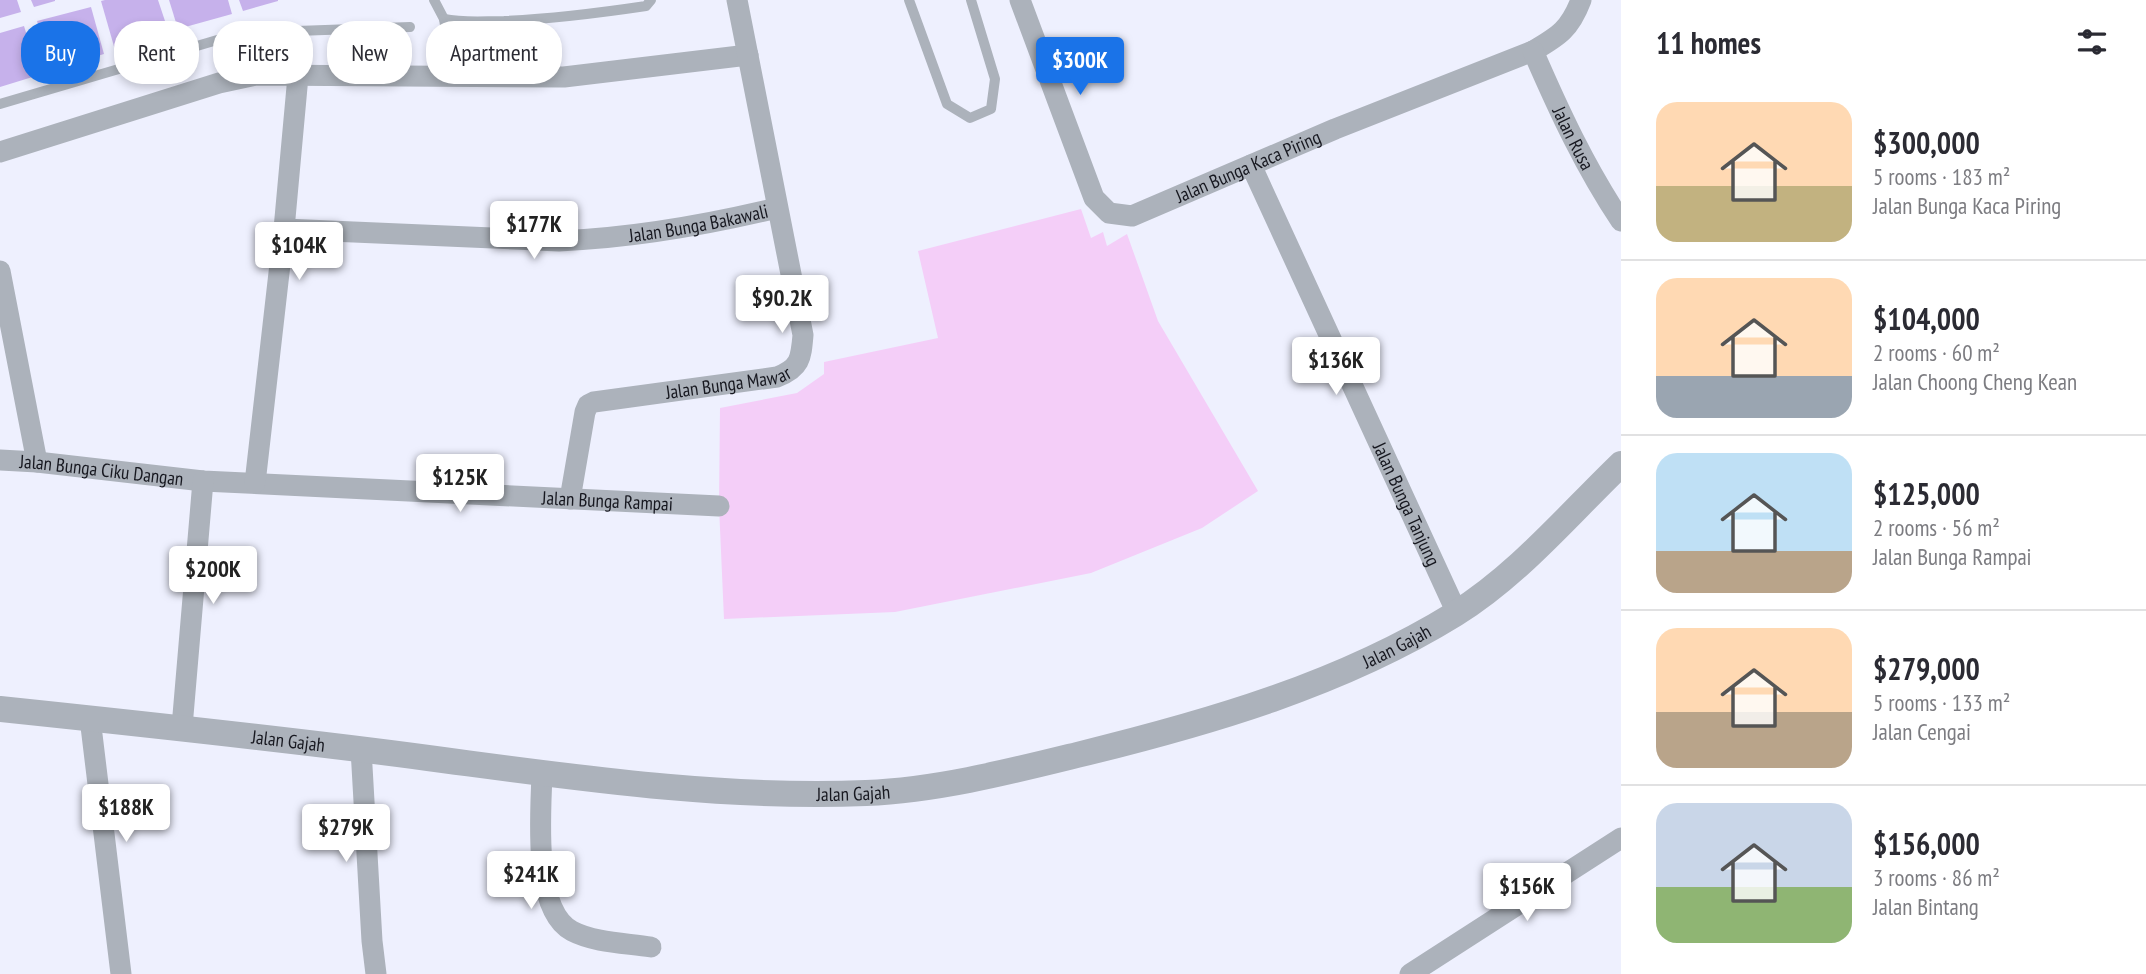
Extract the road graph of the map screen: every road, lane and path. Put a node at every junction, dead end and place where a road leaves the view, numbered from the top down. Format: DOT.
graph roads {
  1 [pos="434,0"];
  2 [pos="651,0"];
  3 [pos="737,0"];
  4 [pos="909,0"];
  5 [pos="971,0"];
  6 [pos="1020,0"];
  7 [pos="1581,0"];
  8 [pos="444,19"];
  9 [pos="327,29"];
  10 [pos="1533,51"];
  11 [pos="748,55"];
  12 [pos="313,76"];
  13 [pos="426,76"];
  14 [pos="562,77"];
  15 [pos="217,84"];
  16 [pos="297,84"];
  17 [pos="0,104"];
  18 [pos="0,152"];
  19 [pos="1251,165"];
  20 [pos="777,208"];
  21 [pos="1621,221"];
  22 [pos="284,229"];
  23 [pos="0,271"];
  24 [pos="0,460"];
  25 [pos="37,461"];
  26 [pos="1617,476"];
  27 [pos="203,481"];
  28 [pos="256,483"];
  29 [pos="570,499"];
  30 [pos="719,506"];
  31 [pos="1457,613"];
  32 [pos="0,709"];
  33 [pos="90,718"];
  34 [pos="182,727"];
  35 [pos="361,749"];
  36 [pos="542,773"];
  37 [pos="1621,838"];
  38 [pos="651,947"];
  39 [pos="121,974"];
  40 [pos="376,974"];
  41 [pos="1410,974"];
  1 -- 8 [label="lane"];
  2 -- 8 [label="lane"];
  3 -- 11 [label="street, Jalan Bunga Mawar"];
  4 -- 5 [label="lane"];
  6 -- 19 [label="street, Jalan Bunga Kaca Piring"];
  7 -- 10 [label="street, Jalan Bunga Kaca Piring"];
  9 -- 17 [label="lane"];
  10 -- 19 [label="street, Jalan Bunga Kaca Piring"];
  10 -- 21 [label="street, Jalan Rusa"];
  11 -- 14 [label="street"];
  11 -- 20 [label="street, Jalan Bunga Mawar"];
  12 -- 13 [label="street"];
  15 -- 18 [label="street"];
  16 -- 22 [label="street"];
  19 -- 31 [label="street, Jalan Bunga Tanjung"];
  20 -- 22 [label="street, Jalan Bunga Bakawali"];
  20 -- 29 [label="street, Jalan Bunga Mawar"];
  22 -- 28 [label="street"];
  23 -- 25 [label="street"];
  24 -- 25 [label="street, Jalan Bunga Ciku Dangan"];
  25 -- 27 [label="street, Jalan Bunga Ciku Dangan"];
  26 -- 31 [label="street, Jalan Gajah"];
  27 -- 28 [label="street, Jalan Bunga Rampai"];
  27 -- 34 [label="street"];
  28 -- 29 [label="street, Jalan Bunga Rampai"];
  29 -- 30 [label="street, Jalan Bunga Rampai"];
  31 -- 36 [label="street, Jalan Gajah"];
  32 -- 33 [label="street, Jalan Gajah"];
  33 -- 34 [label="street, Jalan Gajah"];
  33 -- 39 [label="street"];
  34 -- 35 [label="street, Jalan Gajah"];
  35 -- 36 [label="street, Jalan Gajah"];
  35 -- 40 [label="street"];
  36 -- 38 [label="street"];
  37 -- 41 [label="street"];
}
